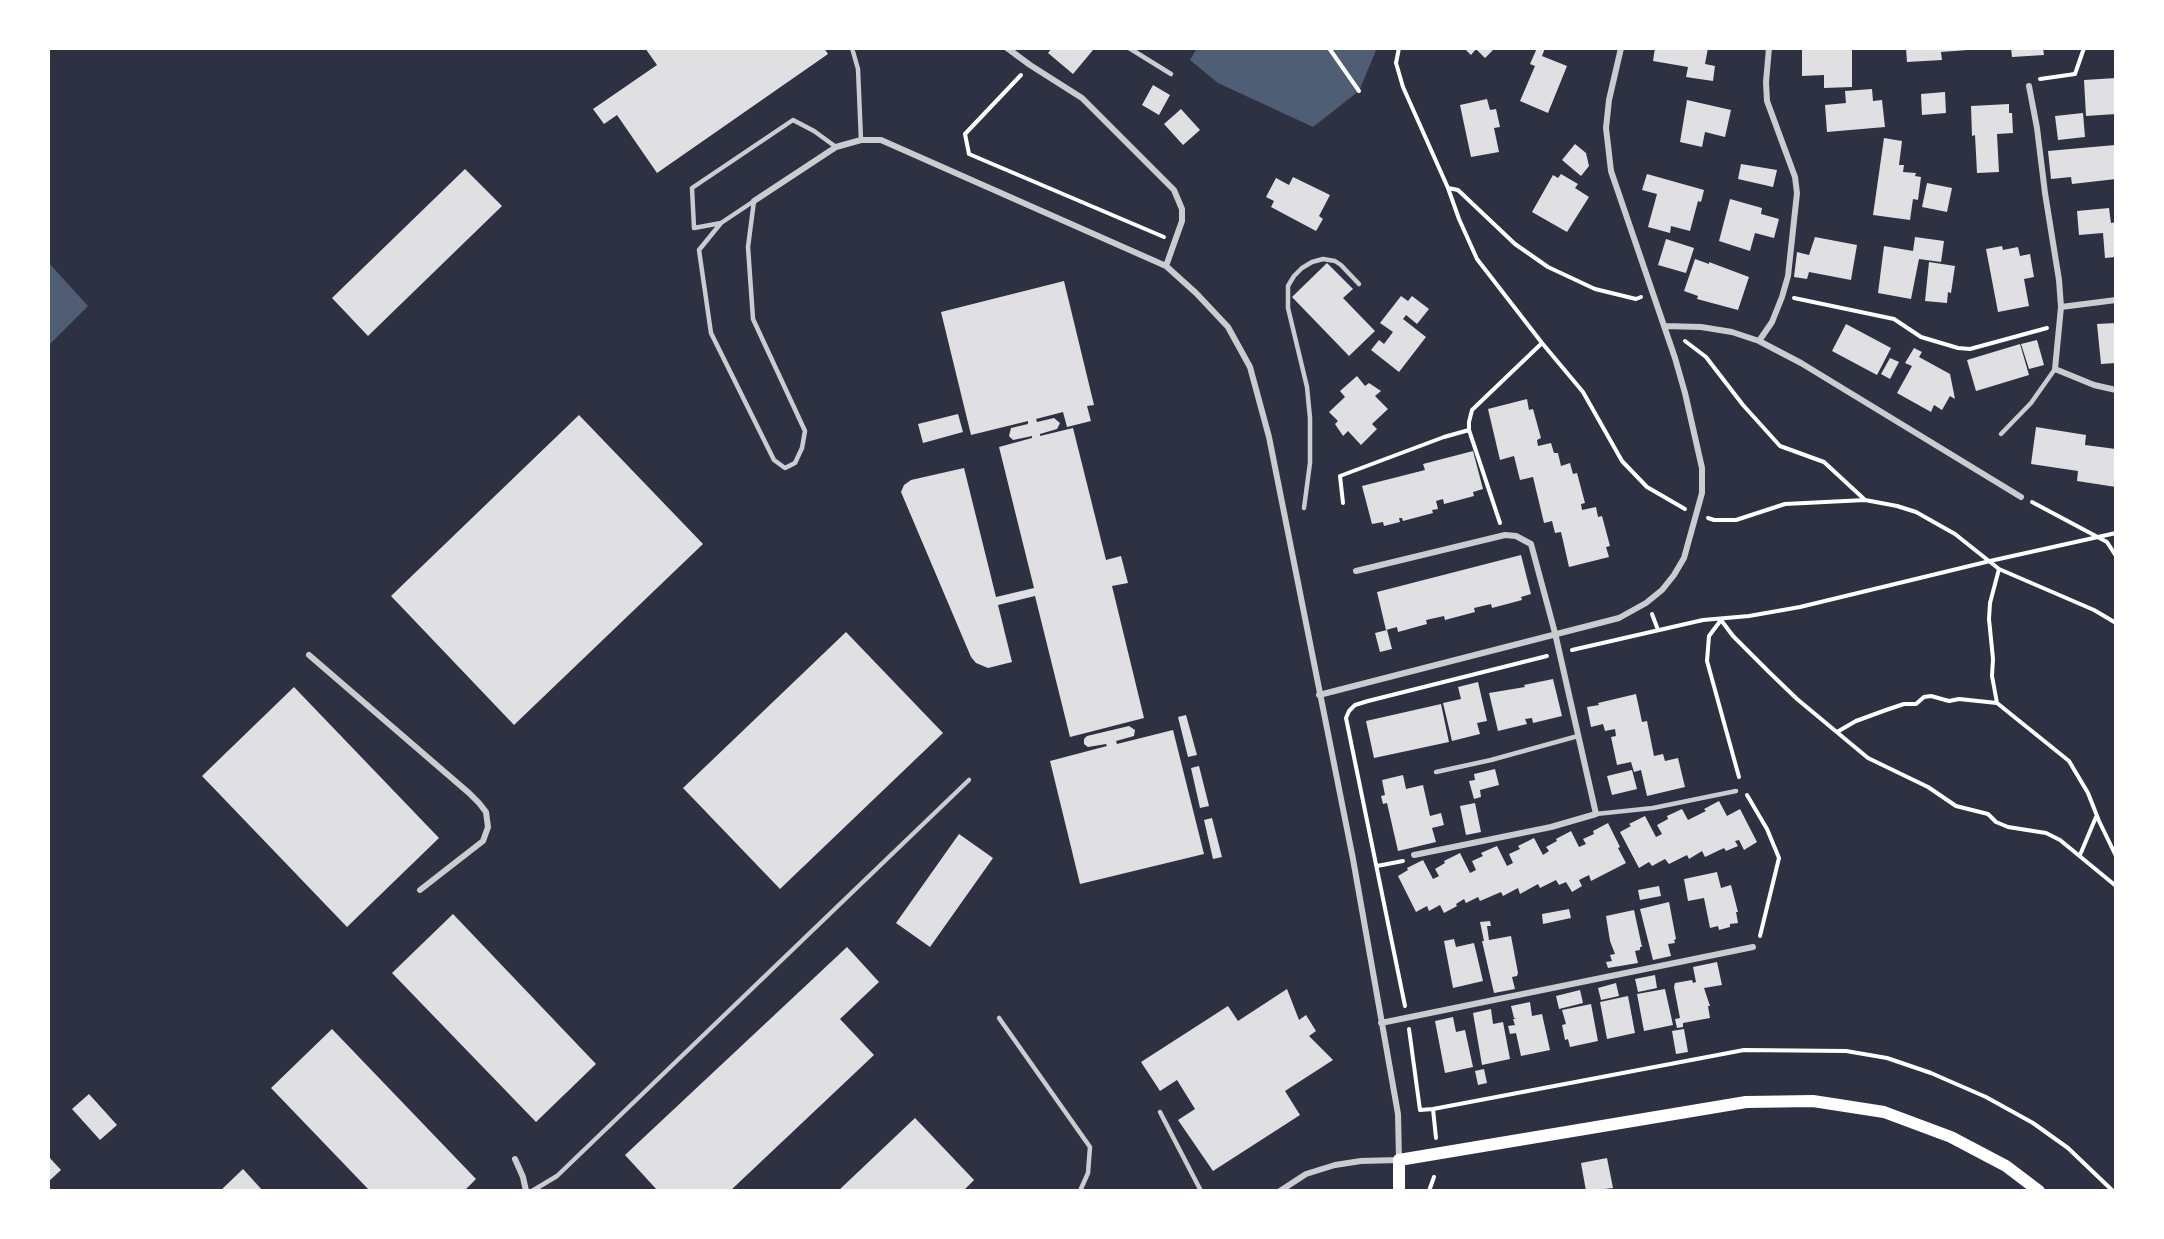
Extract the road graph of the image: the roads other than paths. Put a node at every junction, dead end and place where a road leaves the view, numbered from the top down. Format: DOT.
graph roads {
  1 [pos="852,48"];
  2 [pos="1007,48"];
  3 [pos="1129,48"];
  4 [pos="1621,48"];
  5 [pos="1769,48"];
  6 [pos="1172,74"];
  7 [pos="2029,86"];
  8 [pos="861,140"];
  9 [pos="836,147"];
  10 [pos="754,201"];
  11 [pos="721,223"];
  12 [pos="1166,266"];
  13 [pos="1359,284"];
  14 [pos="2116,300"];
  15 [pos="2061,307"];
  16 [pos="1665,326"];
  17 [pos="1760,341"];
  18 [pos="2055,369"];
  19 [pos="2116,390"];
  20 [pos="2001,434"];
  21 [pos="2021,496"];
  22 [pos="1304,508"];
  23 [pos="1356,571"];
  24 [pos="1555,633"];
  25 [pos="309,655"];
  26 [pos="1319,695"];
  27 [pos="1578,736"];
  28 [pos="1436,772"];
  29 [pos="969,780"];
  30 [pos="1736,791"];
  31 [pos="1596,814"];
  32 [pos="1414,855"];
  33 [pos="420,890"];
  34 [pos="1753,947"];
  35 [pos="999,1018"];
  36 [pos="1381,1023"];
  37 [pos="1160,1112"];
  38 [pos="515,1159"];
  39 [pos="1400,1160"];
  40 [pos="526,1191"];
  41 [pos="532,1191"];
  42 [pos="1080,1191"];
  43 [pos="1201,1191"];
  44 [pos="1280,1191"];
  45 [pos="1399,1191"];
  46 [pos="2039,1191"];
  1 -- 8 [label="lane"];
  2 -- 12 [label="street"];
  3 -- 6 [label="lane"];
  4 -- 16 [label="street"];
  5 -- 17 [label="street"];
  7 -- 15 [label="street"];
  8 -- 9 [label="street"];
  8 -- 12 [label="street"];
  9 -- 10 [label="street"];
  9 -- 11 [label="lane"];
  10 -- 11 [label="lane"];
  10 -- 11 [label="lane"];
  12 -- 26 [label="street"];
  13 -- 22 [label="lane"];
  14 -- 15 [label="street"];
  15 -- 18 [label="street"];
  16 -- 17 [label="street"];
  16 -- 24 [label="street"];
  17 -- 21 [label="street"];
  18 -- 19 [label="street"];
  18 -- 20 [label="lane"];
  23 -- 24 [label="street"];
  24 -- 26 [label="street"];
  24 -- 27 [label="street"];
  25 -- 33 [label="street"];
  26 -- 36 [label="street"];
  27 -- 28 [label="lane"];
  27 -- 31 [label="street"];
  29 -- 41 [label="lane"];
  30 -- 31 [label="lane"];
  31 -- 32 [label="street"];
  34 -- 36 [label="street"];
  35 -- 42 [label="lane"];
  36 -- 39 [label="street"];
  37 -- 43 [label="lane"];
  38 -- 40 [label="street"];
  39 -- 44 [label="street"];
  39 -- 45 [label="main road"];
  39 -- 46 [label="main road"];
}
